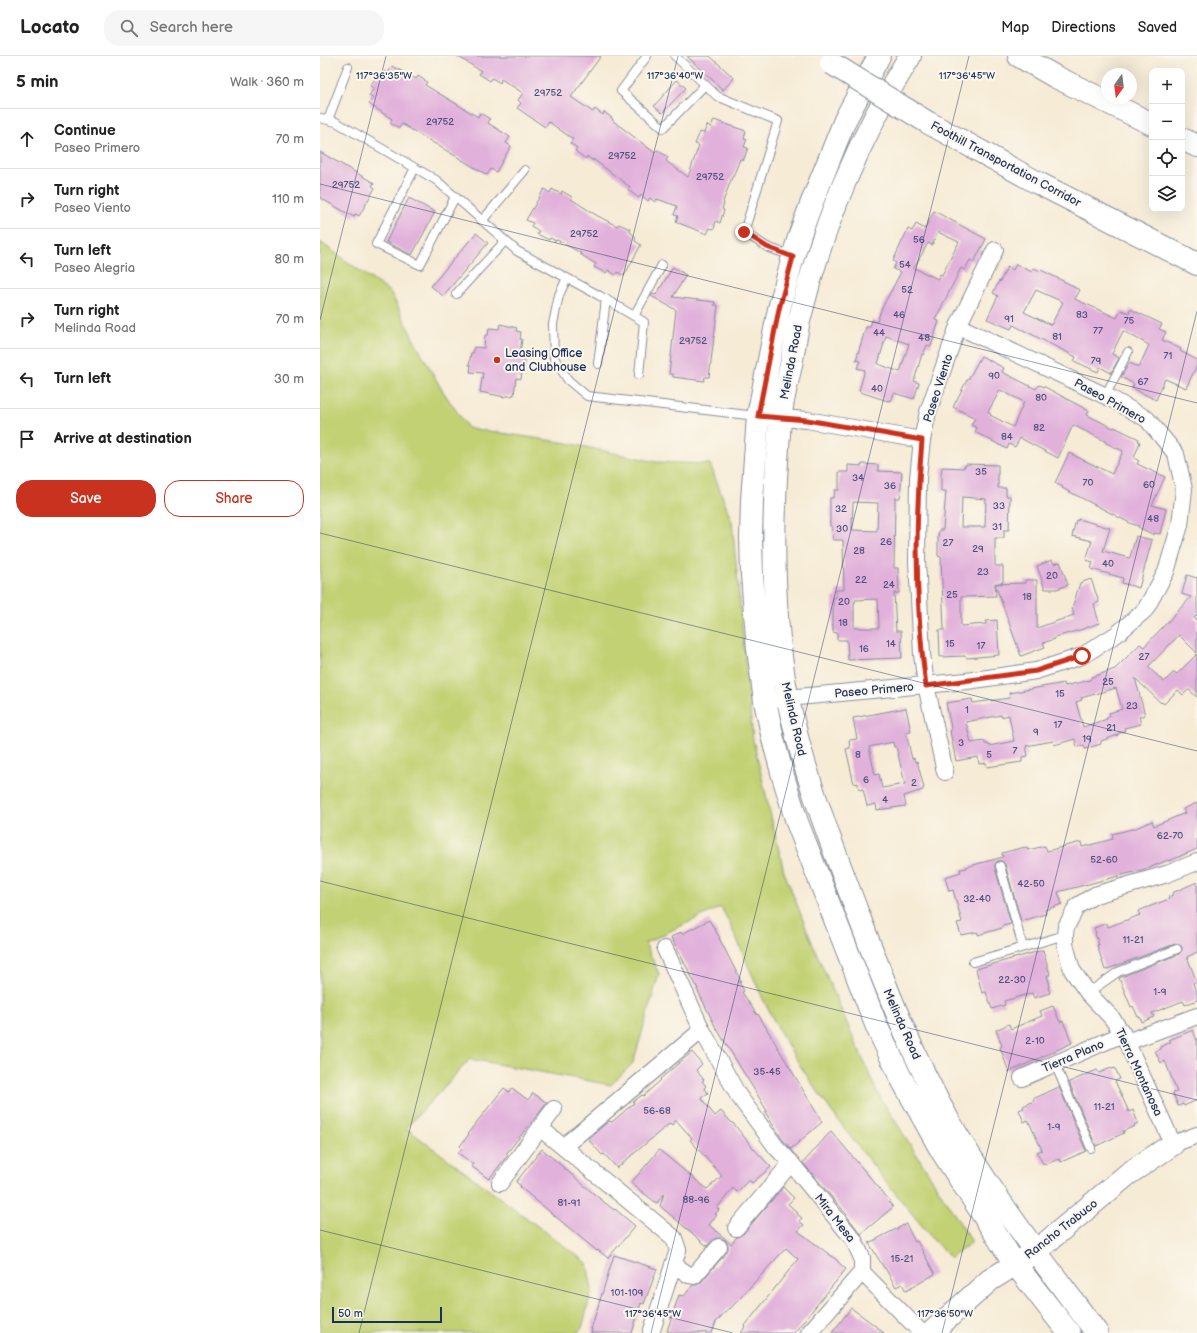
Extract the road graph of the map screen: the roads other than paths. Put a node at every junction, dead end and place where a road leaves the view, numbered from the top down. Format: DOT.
graph roads {
  1 [pos="647,56"];
  2 [pos="676,56"];
  3 [pos="879,56"];
  4 [pos="910,56"];
  5 [pos="1019,56"];
  6 [pos="825,60"];
  7 [pos="348,67"];
  8 [pos="705,85"];
  9 [pos="320,118"];
  10 [pos="328,120"];
  11 [pos="1149,123"];
  12 [pos="1184,140"];
  13 [pos="1197,146"];
  14 [pos="414,168"];
  15 [pos="525,170"];
  16 [pos="455,197"];
  17 [pos="482,221"];
  18 [pos="505,241"];
  19 [pos="995,250"];
  20 [pos="793,257"];
  21 [pos="1197,264"];
  22 [pos="662,265"];
  23 [pos="567,278"];
  24 [pos="456,294"];
  25 [pos="606,300"];
  26 [pos="634,316"];
  27 [pos="958,326"];
  28 [pos="1128,352"];
  29 [pos="598,364"];
  30 [pos="638,375"];
  31 [pos="1105,396"];
  32 [pos="758,416"];
  33 [pos="780,418"];
  34 [pos="922,440"];
  35 [pos="926,686"];
  36 [pos="788,698"];
  37 [pos="765,701"];
  38 [pos="945,772"];
  39 [pos="1197,862"];
  40 [pos="1000,866"];
  41 [pos="1066,935"];
  42 [pos="1023,947"];
  43 [pos="665,949"];
  44 [pos="1177,949"];
  45 [pos="973,962"];
  46 [pos="1088,993"];
  47 [pos="1197,1016"];
  48 [pos="702,1030"];
  49 [pos="1125,1038"];
  50 [pos="1055,1064"];
  51 [pos="1022,1078"];
  52 [pos="554,1109"];
  53 [pos="540,1128"];
  54 [pos="1197,1135"];
  55 [pos="1173,1144"];
  56 [pos="563,1147"];
  57 [pos="1092,1148"];
  58 [pos="791,1163"];
  59 [pos="500,1184"];
  60 [pos="736,1228"];
  61 [pos="719,1247"];
  62 [pos="1035,1252"];
  63 [pos="673,1264"];
  64 [pos="1015,1264"];
  65 [pos="862,1272"];
  66 [pos="651,1333"];
  67 [pos="809,1333"];
  68 [pos="922,1333"];
  69 [pos="931,1333"];
  70 [pos="1069,1333"];
  71 [pos="1097,1333"];
  1 -- 8 [label="lane"];
  2 -- 8 [label="lane"];
  3 -- 20 [label="main road, Melinda Road"];
  4 -- 33 [label="main road, Melinda Road"];
  5 -- 11 [label="main road"];
  6 -- 21 [label="main road, Foothill Transportation Corridor, bridge"];
  7 -- 10 [label="lane"];
  8 -- 20 [label="lane"];
  9 -- 10 [label="lane"];
  10 -- 14 [label="lane"];
  12 -- 13 [label="main road"];
  14 -- 16 [label="lane"];
  14 -- 16 [label="lane"];
  15 -- 17 [label="lane"];
  16 -- 17 [label="lane"];
  17 -- 18 [label="lane"];
  18 -- 23 [label="lane"];
  18 -- 24 [label="lane"];
  19 -- 27 [label="street, Paseo Viento"];
  20 -- 32 [label="main road, Melinda Road"];
  22 -- 26 [label="lane"];
  23 -- 25 [label="lane"];
  23 -- 32 [label="lane"];
  25 -- 26 [label="lane"];
  25 -- 29 [label="lane"];
  26 -- 30 [label="lane"];
  27 -- 31 [label="street, Paseo Primero"];
  27 -- 34 [label="street, Paseo Viento"];
  28 -- 31 [label="lane"];
  31 -- 35 [label="street, Paseo Primero"];
  32 -- 33 [label="street"];
  32 -- 37 [label="main road, Melinda Road"];
  33 -- 34 [label="street"];
  33 -- 36 [label="main road, Melinda Road"];
  34 -- 35 [label="street, Paseo Viento"];
  35 -- 36 [label="street, Paseo Primero"];
  35 -- 38 [label="street, Paseo Viento"];
  36 -- 37 [label="street, Paseo Primero"];
  36 -- 62 [label="main road, Melinda Road"];
  37 -- 64 [label="main road, Melinda Road"];
  39 -- 41 [label="street, Tierra Montanosa"];
  40 -- 42 [label="lane"];
  41 -- 42 [label="lane"];
  41 -- 46 [label="street, Tierra Montanosa"];
  42 -- 45 [label="lane"];
  43 -- 48 [label="street, Mira Mesa"];
  44 -- 46 [label="lane"];
  46 -- 49 [label="street, Tierra Montanosa"];
  47 -- 49 [label="street, Tierra Plano"];
  48 -- 56 [label="street"];
  48 -- 58 [label="street, Mira Mesa"];
  49 -- 50 [label="street, Tierra Plano"];
  49 -- 55 [label="street, Tierra Montanosa"];
  50 -- 51 [label="street, Tierra Plano"];
  50 -- 57 [label="lane"];
  52 -- 53 [label="street"];
  53 -- 56 [label="street"];
  53 -- 59 [label="street"];
  54 -- 55 [label="street, Rancho Trabuco"];
  55 -- 62 [label="main road, Rancho Trabuco"];
  56 -- 63 [label="street"];
  58 -- 60 [label="street"];
  58 -- 65 [label="street, Mira Mesa"];
  61 -- 63 [label="street"];
  62 -- 64 [label="main road, Rancho Trabuco"];
  62 -- 71 [label="main road, Melinda Road"];
  63 -- 66 [label="street"];
  64 -- 69 [label="main road, Rancho Trabuco"];
  64 -- 70 [label="main road, Melinda Road"];
  65 -- 67 [label="street"];
  65 -- 68 [label="street"];
}
